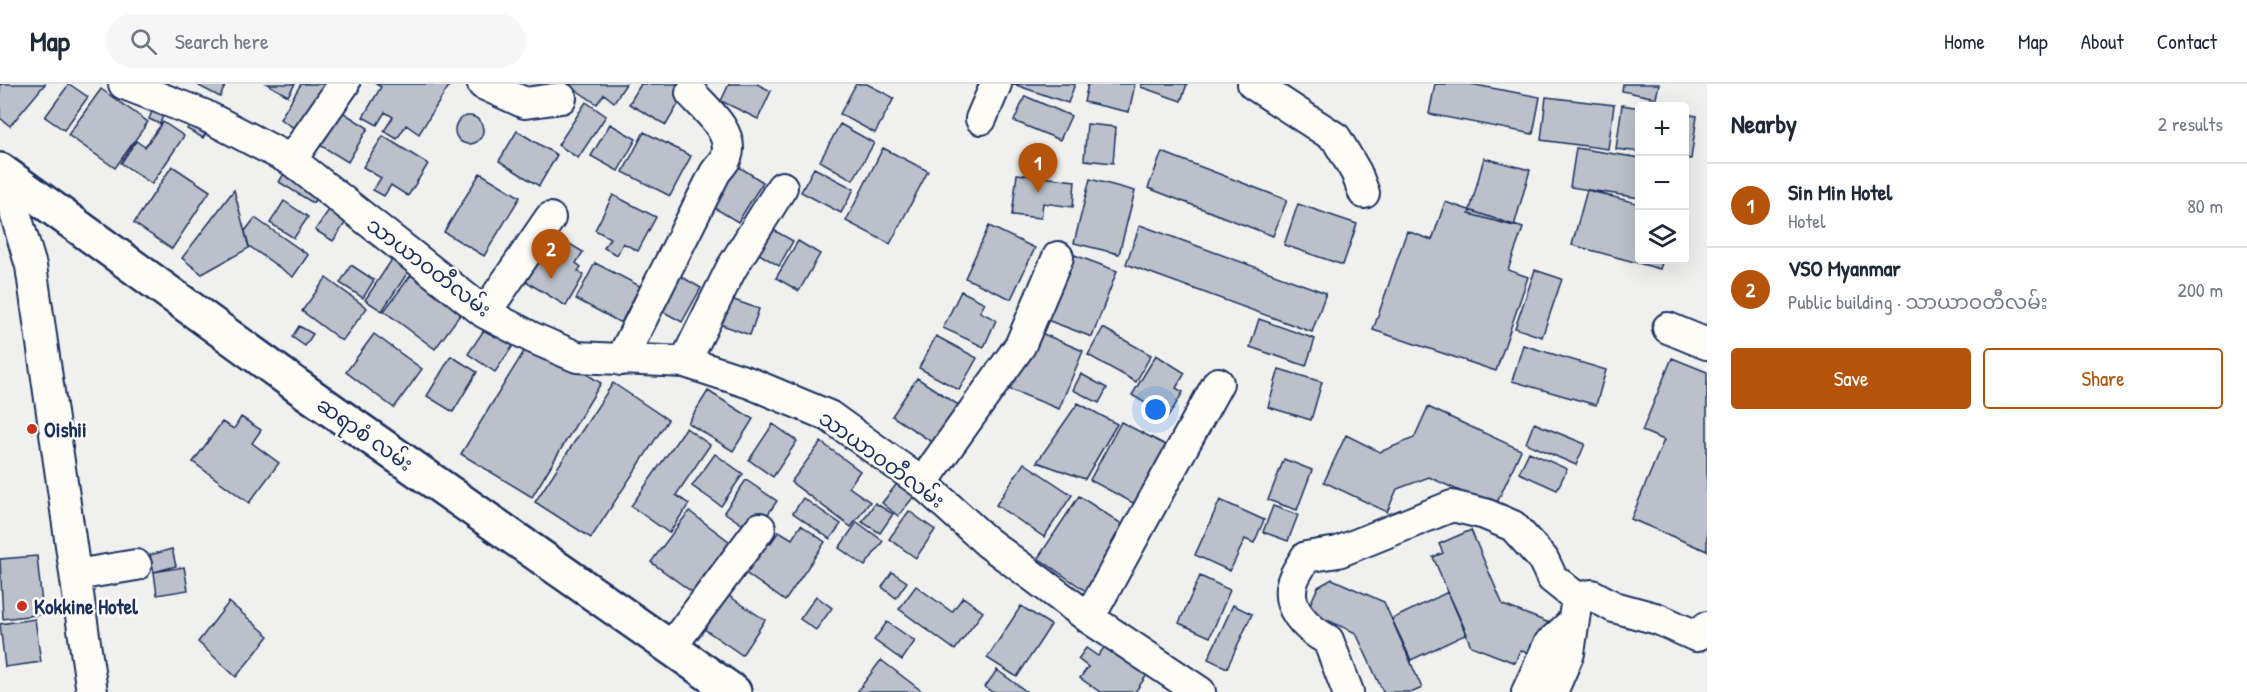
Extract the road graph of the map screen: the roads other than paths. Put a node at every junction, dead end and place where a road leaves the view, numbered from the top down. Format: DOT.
graph roads {
  1 [pos="124,84"];
  2 [pos="344,84"];
  3 [pos="483,84"];
  4 [pos="996,84"];
  5 [pos="1253,84"];
  6 [pos="691,93"];
  7 [pos="561,98"];
  8 [pos="981,119"];
  9 [pos="291,160"];
  10 [pos="5,174"];
  11 [pos="782,187"];
  12 [pos="1364,193"];
  13 [pos="7,210"];
  14 [pos="550,218"];
  15 [pos="1058,257"];
  16 [pos="485,313"];
  17 [pos="1668,328"];
  18 [pos="1707,344"];
  19 [pos="621,360"];
  20 [pos="686,362"];
  21 [pos="1218,383"];
  22 [pos="922,483"];
  23 [pos="760,528"];
  24 [pos="136,565"];
  25 [pos="76,575"];
  26 [pos="1575,611"];
  27 [pos="1089,618"];
  28 [pos="1707,627"];
  29 [pos="671,647"];
  30 [pos="92,692"];
  31 [pos="734,692"];
  32 [pos="1200,692"];
  33 [pos="1348,692"];
  34 [pos="1527,692"];
  35 [pos="1552,692"];
  1 -- 9 [label="street, သာယာဝတီလမ်း"];
  2 -- 9 [label="street"];
  3 -- 7 [label="street"];
  4 -- 8 [label="street"];
  5 -- 12 [label="street"];
  6 -- 19 [label="street"];
  9 -- 16 [label="street, သာယာဝတီလမ်း"];
  10 -- 13 [label="street"];
  10 -- 29 [label="main road, ဆရာစံ လမ်း"];
  11 -- 20 [label="street"];
  13 -- 25 [label="street"];
  14 -- 16 [label="street"];
  15 -- 22 [label="street"];
  16 -- 19 [label="street, သာယာဝတီလမ်း"];
  17 -- 18 [label="street"];
  19 -- 20 [label="street, သာယာဝတီလမ်း"];
  20 -- 22 [label="street, သာယာဝတီလမ်း"];
  21 -- 27 [label="street"];
  22 -- 27 [label="street, သာယာဝတီလမ်း"];
  23 -- 29 [label="street"];
  24 -- 25 [label="street"];
  25 -- 30 [label="street"];
  26 -- 28 [label="street"];
  26 -- 33 [label="street"];
  26 -- 34 [label="street"];
  26 -- 35 [label="street"];
  27 -- 32 [label="street, သာယာဝတီလမ်း"];
  29 -- 31 [label="main road, ဆရာစံ လမ်း"];
}
